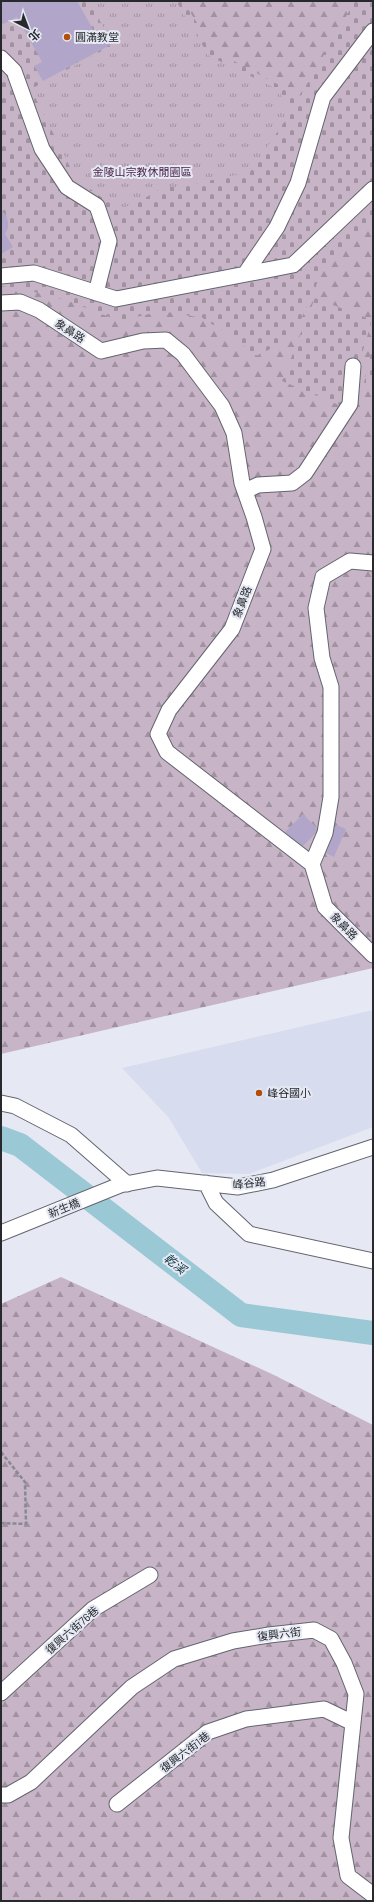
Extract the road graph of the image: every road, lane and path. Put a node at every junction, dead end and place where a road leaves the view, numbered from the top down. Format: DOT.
graph roads {
  1 [pos="373,31"];
  2 [pos="1,58"];
  3 [pos="373,188"];
  4 [pos="245,274"];
  5 [pos="1,276"];
  6 [pos="96,293"];
  7 [pos="1,303"];
  8 [pos="353,366"];
  9 [pos="245,491"];
  10 [pos="373,563"];
  11 [pos="312,864"];
  12 [pos="373,955"];
  13 [pos="1,1103"];
  14 [pos="373,1147"];
  15 [pos="206,1183"];
  16 [pos="124,1184"];
  17 [pos="5,1231"];
  18 [pos="373,1261"];
  19 [pos="1,1452"];
  20 [pos="1,1523"];
  21 [pos="150,1575"];
  22 [pos="1,1693"];
  23 [pos="353,1723"];
  24 [pos="1,1795"];
  25 [pos="117,1804"];
  26 [pos="373,1895"];
  1 -- 4 [label="street"];
  2 -- 6 [label="street"];
  3 -- 4 [label="street"];
  4 -- 6 [label="street"];
  5 -- 6 [label="street"];
  7 -- 9 [label="street, 象鼻路"];
  8 -- 9 [label="street"];
  9 -- 11 [label="street, 象鼻路"];
  10 -- 11 [label="street"];
  11 -- 12 [label="street, 象鼻路"];
  13 -- 16 [label="street"];
  14 -- 15 [label="street, 峰谷路"];
  15 -- 16 [label="street, 峰谷路"];
  15 -- 18 [label="street"];
  16 -- 17 [label="street, 新生橋"];
  19 -- 20 [label="path"];
  21 -- 22 [label="street, 復興六街76巷"];
  23 -- 24 [label="street, 復興六街"];
  23 -- 25 [label="street, 復興六街1巷"];
  23 -- 26 [label="street, 復興六街"];
}
